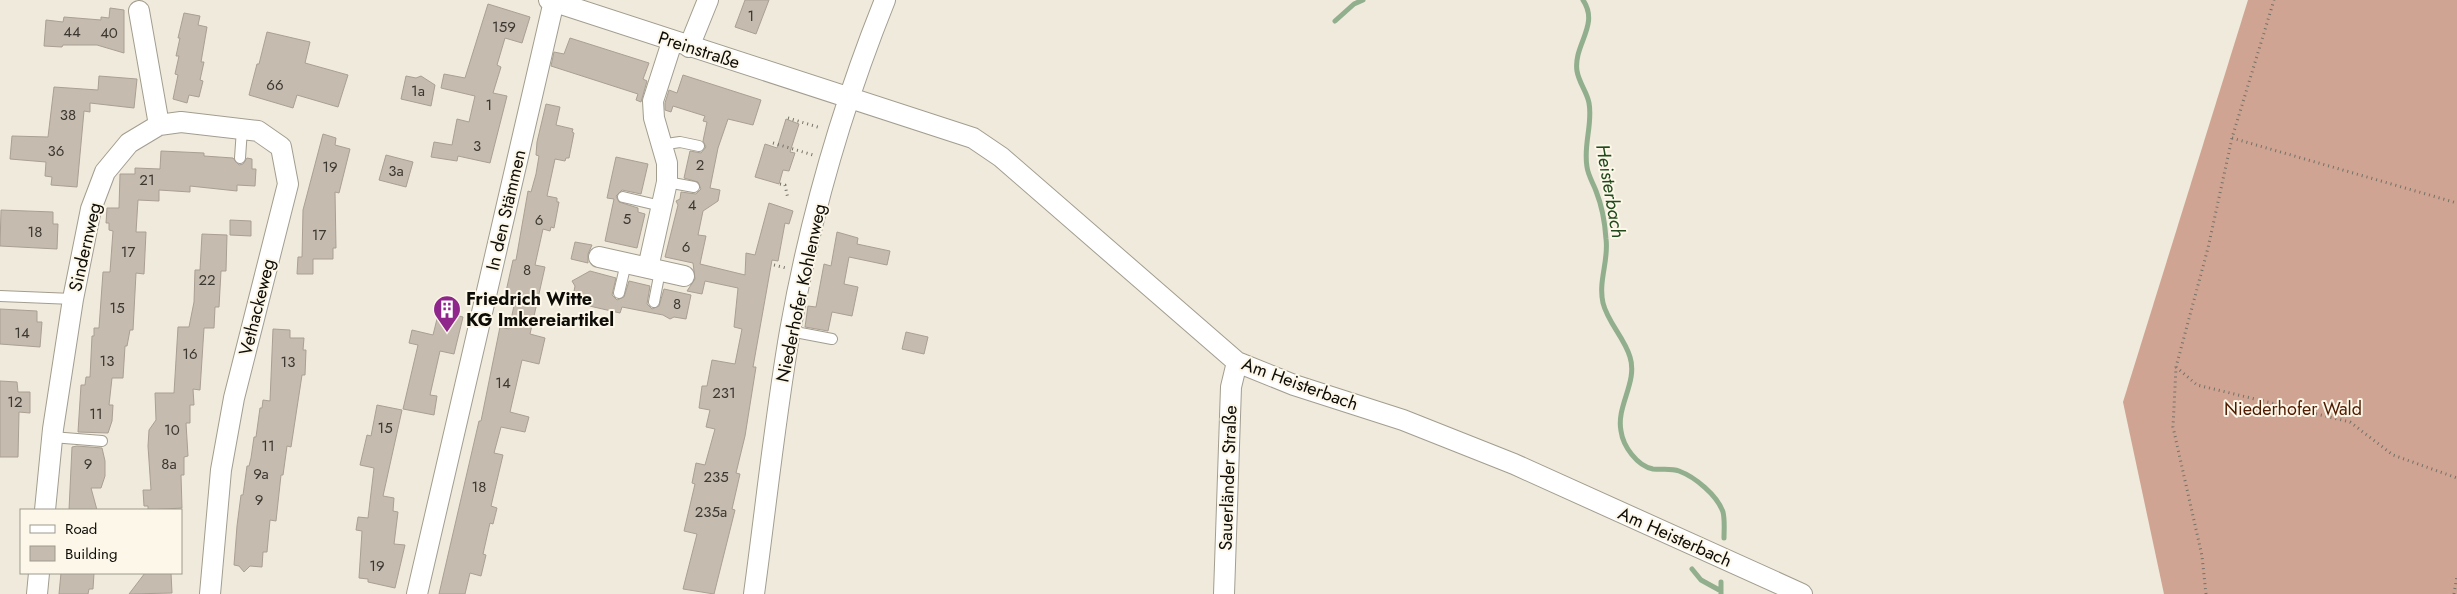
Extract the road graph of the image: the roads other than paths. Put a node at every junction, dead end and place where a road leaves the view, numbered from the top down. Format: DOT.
graph roads {
  1 [pos="708,0"];
  2 [pos="885,0"];
  3 [pos="552,1"];
  4 [pos="139,11"];
  5 [pos="681,44"];
  6 [pos="849,98"];
  7 [pos="159,125"];
  8 [pos="242,129"];
  9 [pos="660,144"];
  10 [pos="699,146"];
  11 [pos="240,158"];
  12 [pos="667,182"];
  13 [pos="694,187"];
  14 [pos="624,197"];
  15 [pos="661,206"];
  16 [pos="599,257"];
  17 [pos="626,263"];
  18 [pos="654,269"];
  19 [pos="684,276"];
  20 [pos="619,292"];
  21 [pos="0,296"];
  22 [pos="73,299"];
  23 [pos="654,302"];
  24 [pos="790,330"];
  25 [pos="832,339"];
  26 [pos="1237,362"];
  27 [pos="52,437"];
  28 [pos="102,440"];
  29 [pos="45,509"];
  30 [pos="39,574"];
  31 [pos="37,594"];
  32 [pos="210,594"];
  33 [pos="417,594"];
  34 [pos="754,594"];
  35 [pos="1224,594"];
  36 [pos="1802,594"];
  1 -- 5 [label="street"];
  2 -- 6 [label="street, Niederhofer Kohlenweg"];
  3 -- 5 [label="street, Preinstraße"];
  3 -- 33 [label="street, In den Stämmen"];
  4 -- 7 [label="street"];
  5 -- 6 [label="street, Preinstraße"];
  5 -- 9 [label="street"];
  6 -- 24 [label="street, Niederhofer Kohlenweg"];
  6 -- 26 [label="street, Am Heisterbach"];
  7 -- 8 [label="street, Vethackeweg"];
  7 -- 22 [label="street, Sindernweg"];
  8 -- 11 [label="lane"];
  8 -- 32 [label="street, Vethackeweg"];
  9 -- 10 [label="lane"];
  9 -- 12 [label="street"];
  12 -- 13 [label="lane"];
  12 -- 15 [label="street"];
  14 -- 15 [label="lane"];
  15 -- 18 [label="street"];
  16 -- 17 [label="street"];
  17 -- 18 [label="street"];
  17 -- 20 [label="lane"];
  18 -- 19 [label="street"];
  18 -- 23 [label="lane"];
  21 -- 22 [label="lane"];
  22 -- 27 [label="street, Sindernweg"];
  24 -- 25 [label="lane"];
  24 -- 34 [label="street, Niederhofer Kohlenweg"];
  26 -- 35 [label="street, Sauerländer Straße"];
  26 -- 36 [label="street, Am Heisterbach"];
  27 -- 28 [label="lane"];
  27 -- 29 [label="street, Sindernweg"];
  30 -- 31 [label="street"];
}
